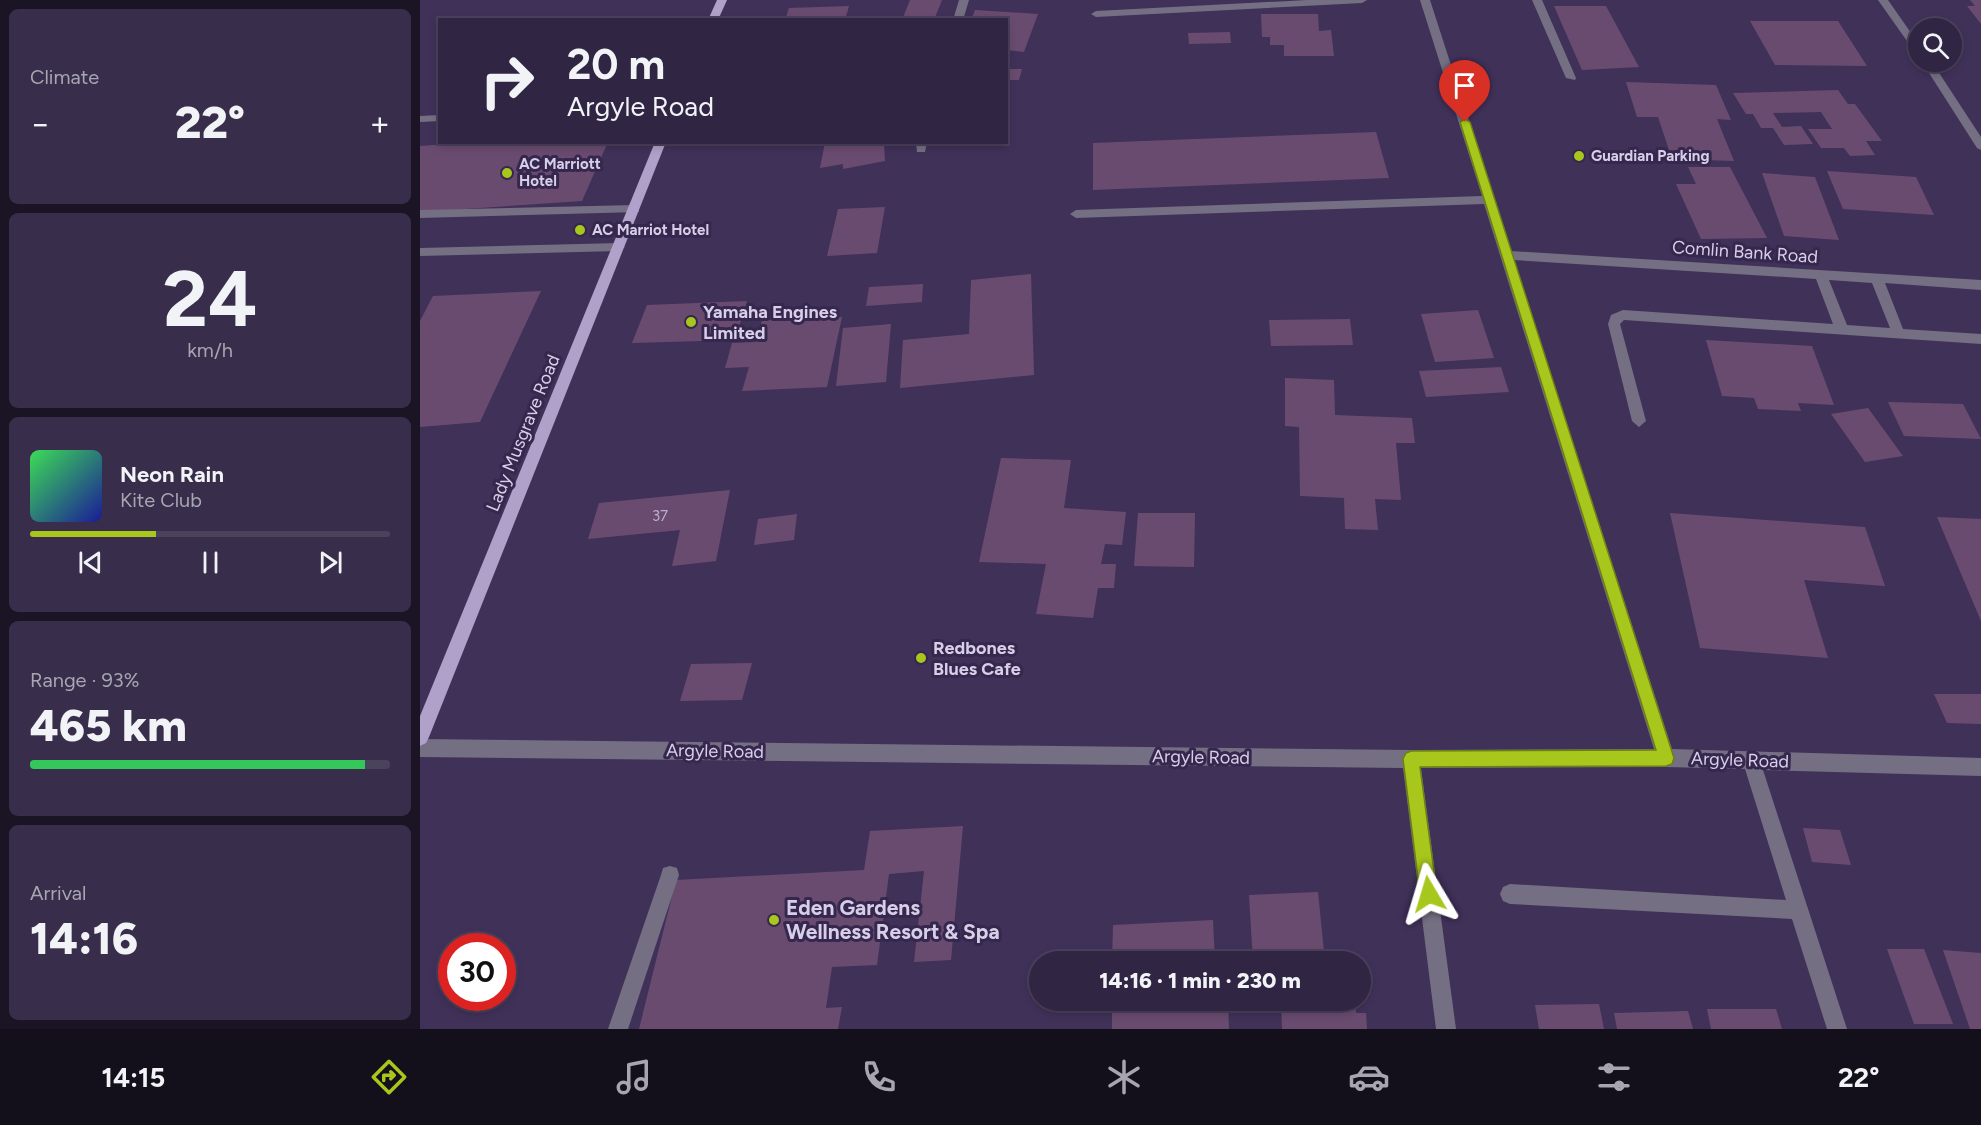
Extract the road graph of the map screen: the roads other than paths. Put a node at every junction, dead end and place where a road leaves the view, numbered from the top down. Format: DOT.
graph roads {
  1 [pos="722,0"];
  2 [pos="964,0"];
  3 [pos="1362,0"];
  4 [pos="1425,0"];
  5 [pos="1537,0"];
  6 [pos="1883,0"];
  7 [pos="1096,14"];
  8 [pos="714,18"];
  9 [pos="959,18"];
  10 [pos="1908,35"];
  11 [pos="1933,72"];
  12 [pos="1571,78"];
  13 [pos="438,118"];
  14 [pos="420,119"];
  15 [pos="660,144"];
  16 [pos="1981,146"];
  17 [pos="1489,200"];
  18 [pos="635,209"];
  19 [pos="420,214"];
  20 [pos="1076,214"];
  21 [pos="619,247"];
  22 [pos="420,252"];
  23 [pos="1506,255"];
  24 [pos="1821,275"];
  25 [pos="1876,279"];
  26 [pos="1981,285"];
  27 [pos="1842,330"];
  28 [pos="1898,333"];
  29 [pos="1981,339"];
  30 [pos="1639,422"];
  31 [pos="420,737"];
  32 [pos="420,748"];
  33 [pos="1666,758"];
  34 [pos="1411,759"];
  35 [pos="1751,761"];
  36 [pos="1981,767"];
  37 [pos="670,875"];
  38 [pos="1510,894"];
  39 [pos="1799,910"];
  40 [pos="618,1029"];
  41 [pos="1446,1029"];
  42 [pos="1837,1029"];
  1 -- 8 [label="main road"];
  2 -- 9 [label="street"];
  3 -- 7 [label="street"];
  4 -- 17 [label="street"];
  5 -- 12 [label="street"];
  6 -- 10 [label="street"];
  11 -- 16 [label="street"];
  13 -- 14 [label="street"];
  15 -- 18 [label="main road, Lady Musgrave Road"];
  17 -- 20 [label="street"];
  17 -- 23 [label="street"];
  18 -- 19 [label="street"];
  18 -- 21 [label="main road, Lady Musgrave Road"];
  21 -- 22 [label="street"];
  21 -- 31 [label="main road, Lady Musgrave Road"];
  23 -- 24 [label="street, Comlin Bank Road"];
  23 -- 33 [label="street"];
  24 -- 25 [label="street, Comlin Bank Road"];
  24 -- 27 [label="street"];
  25 -- 26 [label="street, Comlin Bank Road"];
  25 -- 28 [label="street"];
  27 -- 28 [label="street"];
  27 -- 30 [label="street"];
  28 -- 29 [label="street"];
  32 -- 34 [label="street, Argyle Road"];
  33 -- 34 [label="street, Argyle Road"];
  33 -- 35 [label="street, Argyle Road"];
  34 -- 41 [label="street"];
  35 -- 36 [label="street, Argyle Road"];
  35 -- 39 [label="street"];
  37 -- 40 [label="street"];
  38 -- 39 [label="street"];
  39 -- 42 [label="street"];
}
